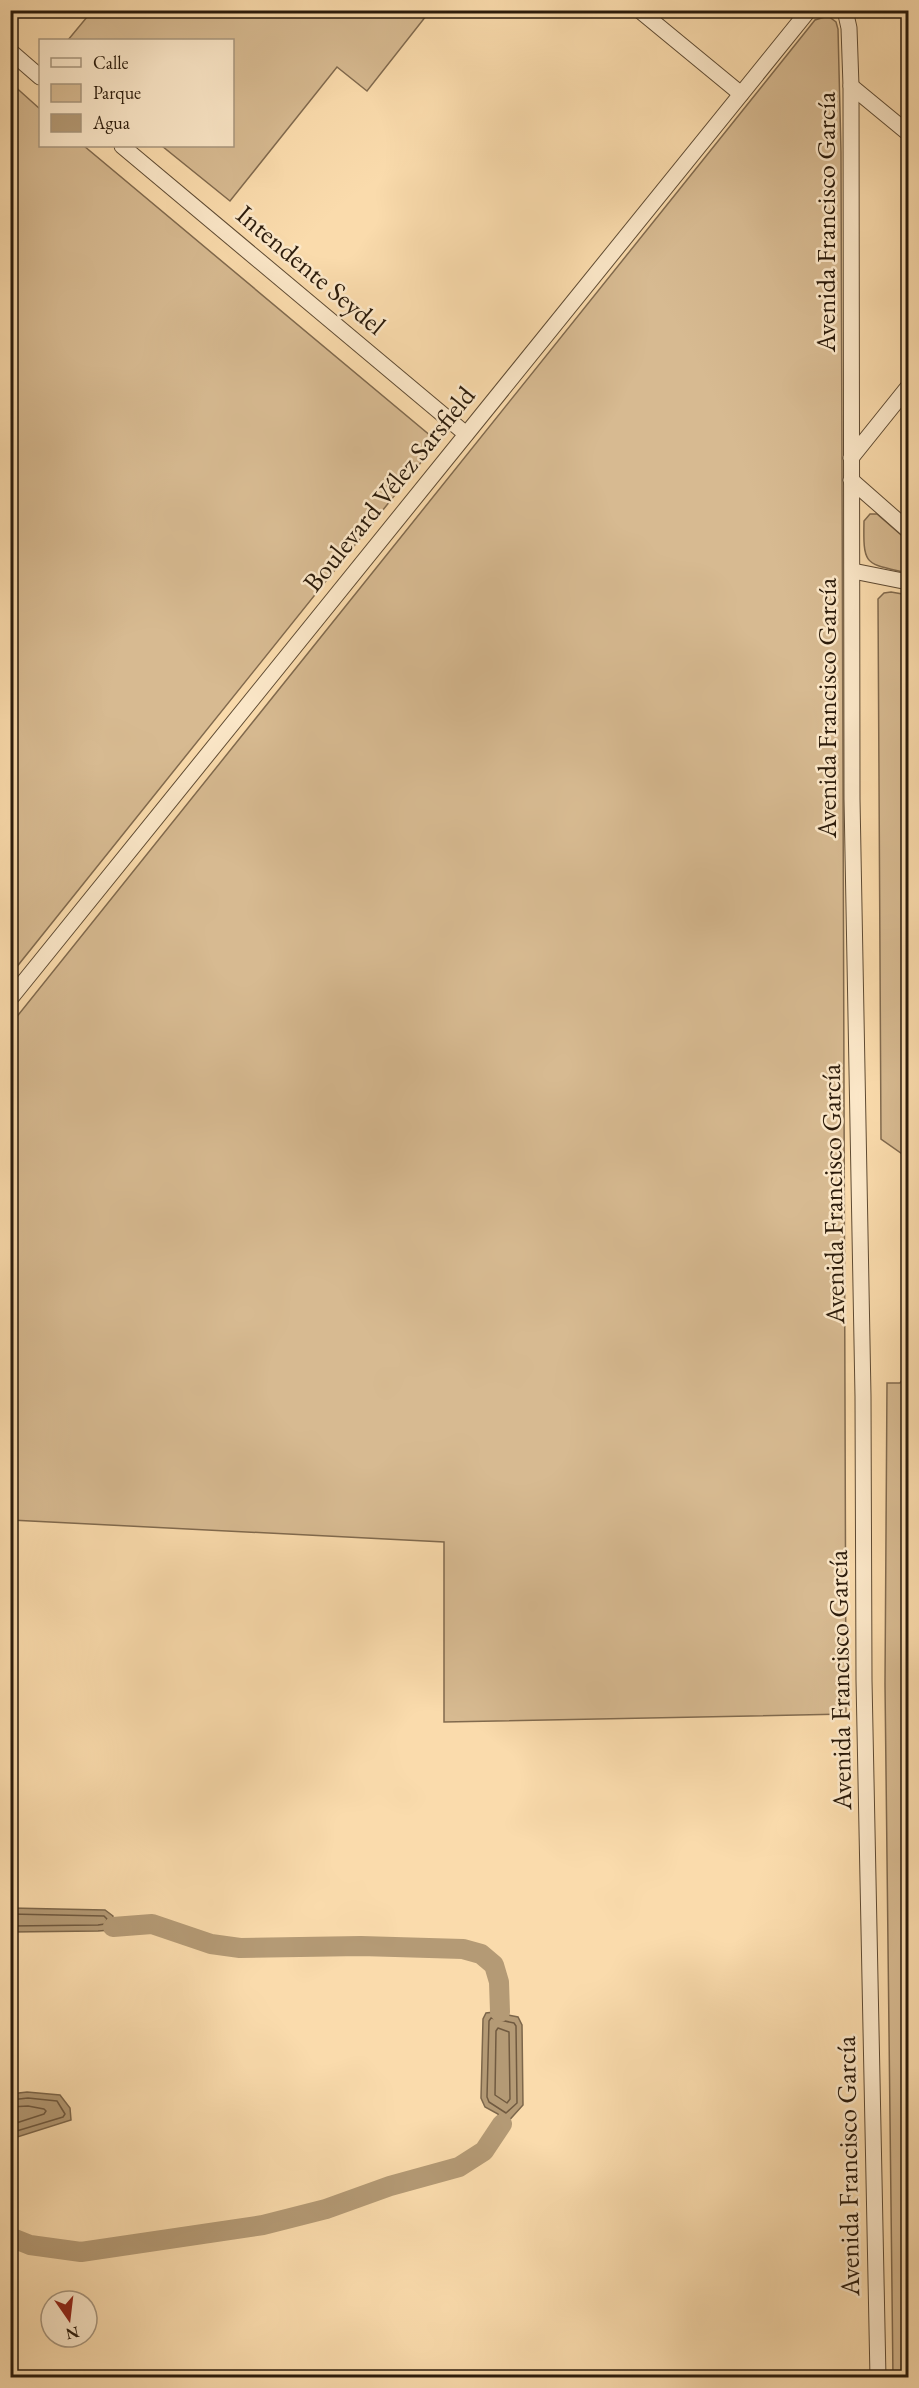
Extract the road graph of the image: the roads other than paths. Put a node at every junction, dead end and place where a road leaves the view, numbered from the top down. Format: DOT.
graph roads {
  1 [pos="639,10"];
  2 [pos="809,10"];
  3 [pos="845,10"];
  4 [pos="10,51"];
  5 [pos="39,76"];
  6 [pos="852,86"];
  7 [pos="741,94"];
  8 [pos="909,133"];
  9 [pos="123,147"];
  10 [pos="909,387"];
  11 [pos="466,434"];
  12 [pos="851,458"];
  13 [pos="851,480"];
  14 [pos="909,530"];
  15 [pos="853,571"];
  16 [pos="909,582"];
  17 [pos="10,999"];
  18 [pos="878,2378"];
  1 -- 7 [label="street"];
  2 -- 7 [label="street, Boulevard Vélez Sarsfield"];
  3 -- 6 [label="street, Avenida Francisco García"];
  4 -- 5 [label="street"];
  6 -- 8 [label="street"];
  6 -- 12 [label="street, Avenida Francisco García"];
  7 -- 11 [label="street, Boulevard Vélez Sarsfield"];
  9 -- 11 [label="street, Intendente Seydel"];
  10 -- 12 [label="street"];
  11 -- 17 [label="street, Boulevard Vélez Sarsfield"];
  12 -- 13 [label="street, Avenida Francisco García"];
  13 -- 14 [label="street"];
  13 -- 15 [label="street, Avenida Francisco García"];
  15 -- 16 [label="street"];
  15 -- 18 [label="street, Avenida Francisco García"];
}
